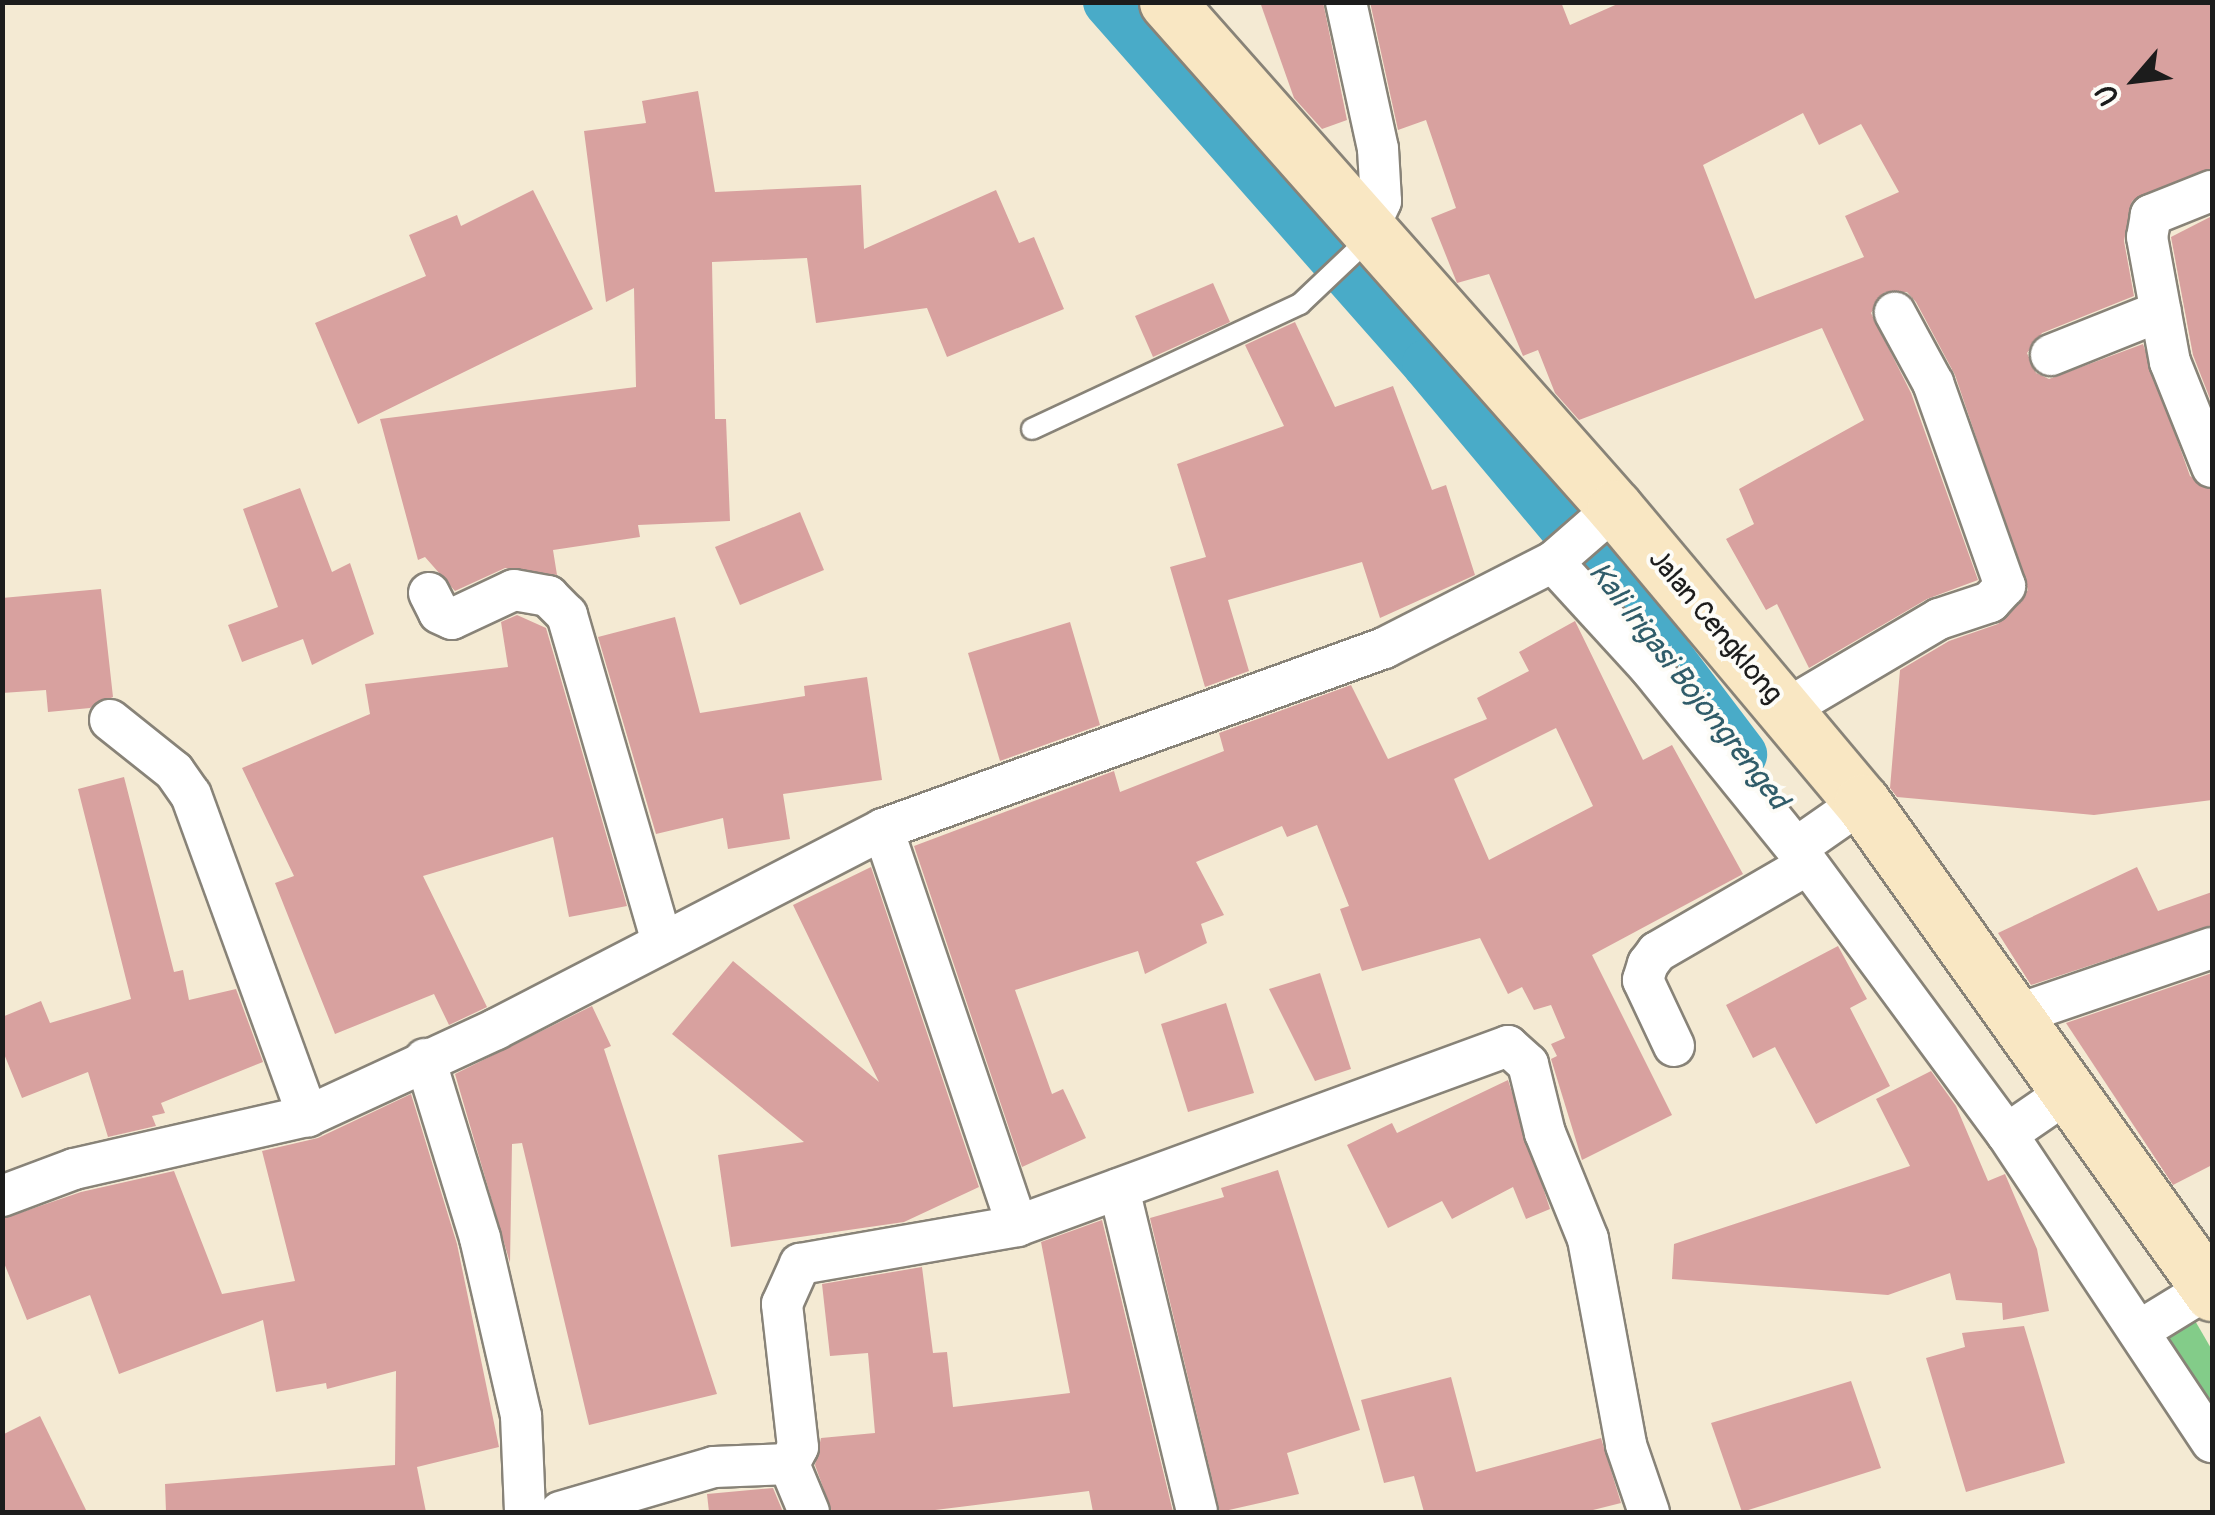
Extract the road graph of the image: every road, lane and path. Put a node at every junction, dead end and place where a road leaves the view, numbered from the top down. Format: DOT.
graph roads {
  1 [pos="1167,2"];
  2 [pos="1346,2"];
  3 [pos="2211,191"];
  4 [pos="1363,239"];
  5 [pos="2162,312"];
  6 [pos="1894,313"];
  7 [pos="2052,354"];
  8 [pos="1032,429"];
  9 [pos="2212,466"];
  10 [pos="1584,534"];
  11 [pos="429,593"];
  12 [pos="1784,710"];
  13 [pos="110,720"];
  14 [pos="1857,805"];
  15 [pos="883,829"];
  16 [pos="1801,853"];
  17 [pos="662,941"];
  18 [pos="2212,948"];
  19 [pos="2016,1015"];
  20 [pos="1674,1046"];
  21 [pos="425,1059"];
  22 [pos="2063,1095"];
  23 [pos="308,1116"];
  24 [pos="2009,1132"];
  25 [pos="1119,1189"];
  26 [pos="2,1196"];
  27 [pos="1018,1226"];
  28 [pos="2204,1294"];
  29 [pos="2145,1327"];
  30 [pos="2212,1442"];
  31 [pos="790,1464"];
  32 [pos="524,1512"];
  33 [pos="560,1512"];
  34 [pos="809,1512"];
  35 [pos="1197,1512"];
  36 [pos="1650,1512"];
  1 -- 4 [label="main road, Jalan Cengklong"];
  2 -- 4 [label="street"];
  3 -- 5 [label="street"];
  4 -- 8 [label="lane"];
  4 -- 10 [label="main road, Jalan Cengklong"];
  5 -- 7 [label="street"];
  5 -- 9 [label="street"];
  6 -- 12 [label="street"];
  10 -- 12 [label="main road, Jalan Cengklong"];
  10 -- 15 [label="street"];
  10 -- 16 [label="street"];
  11 -- 17 [label="street"];
  12 -- 14 [label="main road, Jalan Cengklong"];
  13 -- 23 [label="street"];
  14 -- 16 [label="street"];
  14 -- 19 [label="main road, Jalan Cengklong"];
  15 -- 17 [label="street"];
  15 -- 27 [label="street"];
  16 -- 20 [label="street"];
  16 -- 24 [label="street"];
  17 -- 21 [label="street"];
  18 -- 19 [label="street"];
  19 -- 22 [label="main road, Jalan Cengklong"];
  21 -- 23 [label="street"];
  21 -- 32 [label="street"];
  22 -- 24 [label="street"];
  22 -- 28 [label="main road, Jalan Cengklong"];
  23 -- 26 [label="street"];
  24 -- 29 [label="street"];
  25 -- 27 [label="street"];
  25 -- 35 [label="street"];
  25 -- 36 [label="street"];
  27 -- 31 [label="street"];
  28 -- 29 [label="street"];
  29 -- 30 [label="street"];
  31 -- 33 [label="street"];
  31 -- 34 [label="street"];
}
